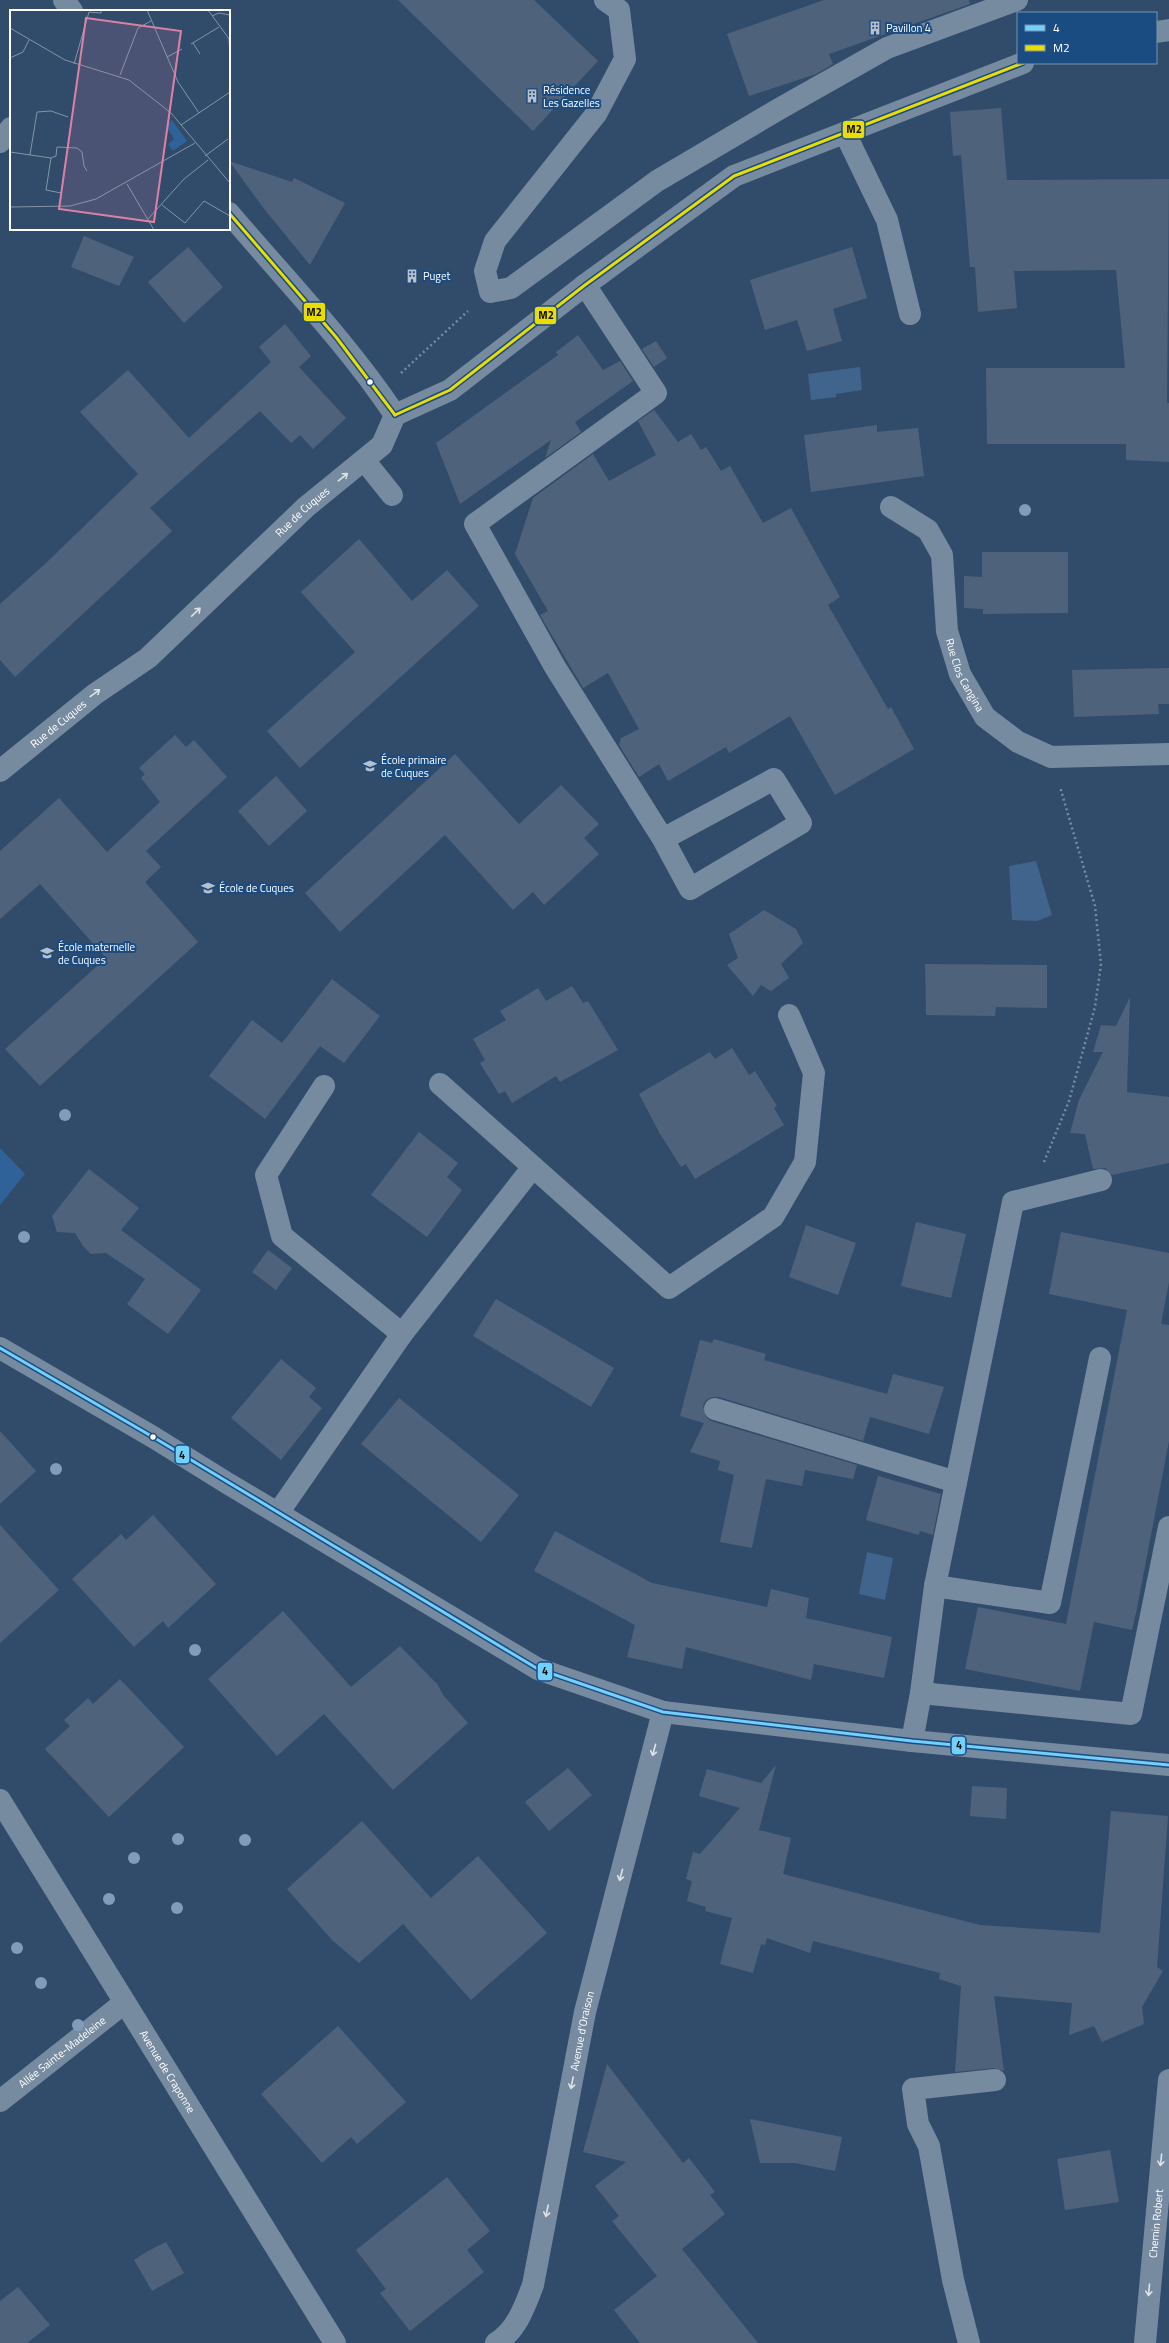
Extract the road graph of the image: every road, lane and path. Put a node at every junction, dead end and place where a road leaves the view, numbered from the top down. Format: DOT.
graph roads {
  1 [pos="64,0"];
  2 [pos="605,0"];
  3 [pos="1017,0"];
  4 [pos="71,10"];
  5 [pos="1169,30"];
  6 [pos="1157,32"];
  7 [pos="1020,64"];
  8 [pos="10,129"];
  9 [pos="845,133"];
  10 [pos="0,142"];
  11 [pos="230,214"];
  12 [pos="585,285"];
  13 [pos="490,292"];
  14 [pos="910,314"];
  15 [pos="380,392"];
  16 [pos="395,415"];
  17 [pos="368,466"];
  18 [pos="392,495"];
  19 [pos="891,508"];
  20 [pos="1169,754"];
  21 [pos="1051,757"];
  22 [pos="0,771"];
  23 [pos="663,839"];
  24 [pos="789,1015"];
  25 [pos="440,1084"];
  26 [pos="324,1086"];
  27 [pos="1043,1164"];
  28 [pos="533,1167"];
  29 [pos="1100,1180"];
  30 [pos="402,1334"];
  31 [pos="0,1348"];
  32 [pos="1100,1358"];
  33 [pos="715,1409"];
  34 [pos="956,1482"];
  35 [pos="278,1513"];
  36 [pos="1169,1527"];
  37 [pos="935,1586"];
  38 [pos="921,1693"];
  39 [pos="663,1712"];
  40 [pos="912,1742"];
  41 [pos="1169,1765"];
  42 [pos="0,1800"];
  43 [pos="124,2003"];
  44 [pos="995,2080"];
  45 [pos="1169,2080"];
  46 [pos="0,2101"];
  47 [pos="335,2343"];
  48 [pos="496,2343"];
  49 [pos="969,2343"];
  50 [pos="1145,2343"];
  1 -- 4 [label="street"];
  2 -- 13 [label="street"];
  3 -- 13 [label="street"];
  5 -- 6 [label="street"];
  7 -- 9 [label="street"];
  8 -- 10 [label="street"];
  9 -- 12 [label="street"];
  9 -- 14 [label="street"];
  11 -- 15 [label="street"];
  12 -- 16 [label="street"];
  12 -- 23 [label="street"];
  13 -- 15 [label="path"];
  15 -- 16 [label="street"];
  16 -- 17 [label="street, Rue de Cuques"];
  17 -- 18 [label="street"];
  22 -- 17 [label="street, Rue de Cuques, one-way"];
  19 -- 21 [label="street, Rue Clos Cangina"];
  20 -- 21 [label="street, Rue Clos Cangina"];
  21 -- 27 [label="path"];
  23 -- 23 [label="street"];
  24 -- 28 [label="street"];
  25 -- 28 [label="street"];
  26 -- 30 [label="street"];
  28 -- 30 [label="street"];
  29 -- 34 [label="street"];
  30 -- 35 [label="street"];
  31 -- 35 [label="street"];
  32 -- 37 [label="street"];
  33 -- 34 [label="street"];
  34 -- 37 [label="street"];
  35 -- 39 [label="street"];
  36 -- 38 [label="street"];
  37 -- 38 [label="street"];
  38 -- 40 [label="street"];
  39 -- 40 [label="street"];
  39 -- 48 [label="street, Avenue d'Oraison, one-way"];
  40 -- 41 [label="street"];
  42 -- 43 [label="street, Avenue de Craponne"];
  43 -- 46 [label="street, Allée Sainte-Madeleine"];
  43 -- 47 [label="street, Avenue de Craponne"];
  44 -- 49 [label="street"];
  45 -- 50 [label="street, Chemin Robert, one-way"];
}
